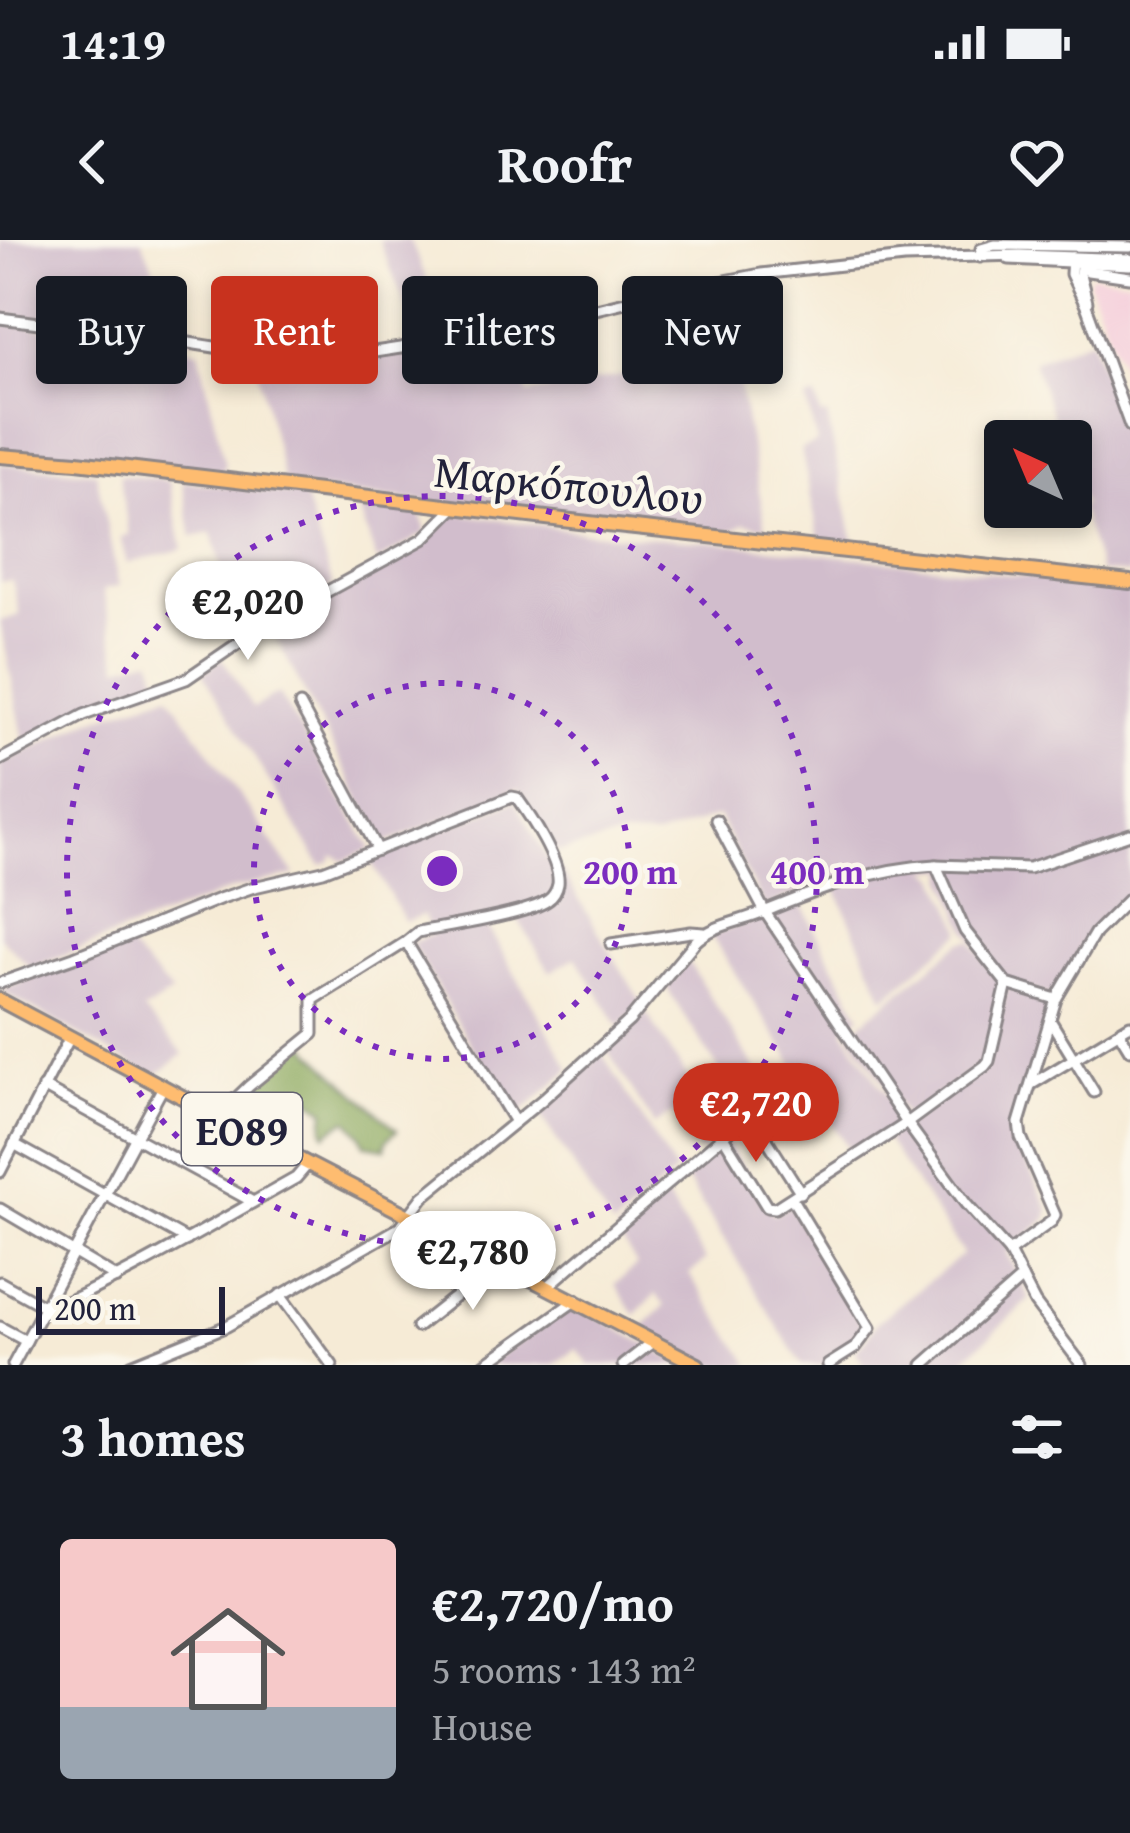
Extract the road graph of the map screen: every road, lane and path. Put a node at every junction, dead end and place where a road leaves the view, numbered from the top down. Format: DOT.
graph roads {
  1 [pos="1130,247"];
  2 [pos="980,257"];
  3 [pos="1077,260"];
  4 [pos="1130,262"];
  5 [pos="1130,277"];
  6 [pos="0,318"];
  7 [pos="1130,426"];
  8 [pos="0,456"];
  9 [pos="455,507"];
  10 [pos="1130,581"];
  11 [pos="300,706"];
  12 [pos="0,760"];
  13 [pos="716,820"];
  14 [pos="1126,835"];
  15 [pos="378,850"];
  16 [pos="1130,850"];
  17 [pos="936,866"];
  18 [pos="1130,898"];
  19 [pos="765,912"];
  20 [pos="704,933"];
  21 [pos="406,942"];
  22 [pos="611,944"];
  23 [pos="0,983"];
  24 [pos="1006,984"];
  25 [pos="1056,999"];
  26 [pos="0,1000"];
  27 [pos="1050,1019"];
  28 [pos="1130,1025"];
  29 [pos="1119,1032"];
  30 [pos="70,1037"];
  31 [pos="1130,1050"];
  32 [pos="1074,1059"];
  33 [pos="1031,1085"];
  34 [pos="44,1087"];
  35 [pos="163,1087"];
  36 [pos="1094,1092"];
  37 [pos="218,1116"];
  38 [pos="515,1122"];
  39 [pos="907,1124"];
  40 [pos="723,1136"];
  41 [pos="136,1138"];
  42 [pos="14,1144"];
  43 [pos="308,1164"];
  44 [pos="0,1172"];
  45 [pos="105,1195"];
  46 [pos="796,1196"];
  47 [pos="253,1202"];
  48 [pos="0,1209"];
  49 [pos="410,1217"];
  50 [pos="187,1240"];
  51 [pos="74,1252"];
  52 [pos="1009,1252"];
  53 [pos="499,1262"];
  54 [pos="117,1278"];
  55 [pos="1022,1278"];
  56 [pos="0,1282"];
  57 [pos="547,1287"];
  58 [pos="280,1295"];
  59 [pos="576,1300"];
  60 [pos="43,1310"];
  61 [pos="0,1327"];
  62 [pos="417,1327"];
  63 [pos="26,1341"];
  64 [pos="654,1341"];
  65 [pos="161,1352"];
  66 [pos="14,1365"];
  67 [pos="131,1365"];
  68 [pos="171,1365"];
  69 [pos="332,1365"];
  70 [pos="484,1365"];
  71 [pos="623,1365"];
  72 [pos="698,1365"];
  73 [pos="828,1365"];
  74 [pos="923,1365"];
  75 [pos="1082,1365"];
  1 -- 2 [label="street"];
  2 -- 3 [label="street"];
  2 -- 6 [label="street"];
  3 -- 4 [label="street"];
  3 -- 5 [label="street"];
  3 -- 7 [label="street"];
  8 -- 9 [label="main road, Μαρκόπουλου"];
  9 -- 10 [label="main road, Μαρκόπουλου"];
  9 -- 12 [label="street"];
  11 -- 15 [label="street"];
  13 -- 19 [label="street"];
  14 -- 16 [label="street"];
  14 -- 17 [label="street"];
  15 -- 21 [label="street"];
  15 -- 23 [label="street"];
  17 -- 19 [label="street"];
  17 -- 24 [label="street"];
  18 -- 25 [label="street"];
  19 -- 20 [label="street"];
  19 -- 39 [label="street"];
  20 -- 22 [label="street"];
  20 -- 38 [label="street"];
  21 -- 37 [label="street"];
  21 -- 38 [label="street"];
  24 -- 25 [label="street"];
  24 -- 39 [label="street"];
  25 -- 27 [label="street"];
  26 -- 30 [label="main road, ΕΟ89"];
  27 -- 32 [label="street"];
  27 -- 33 [label="street"];
  28 -- 29 [label="street"];
  29 -- 31 [label="street"];
  29 -- 32 [label="street"];
  30 -- 34 [label="street"];
  30 -- 35 [label="main road, ΕΟ89"];
  32 -- 33 [label="street"];
  32 -- 36 [label="street"];
  33 -- 52 [label="street"];
  34 -- 41 [label="street"];
  34 -- 42 [label="street"];
  35 -- 37 [label="main road, ΕΟ89"];
  35 -- 41 [label="street"];
  37 -- 43 [label="main road, ΕΟ89"];
  38 -- 49 [label="street"];
  39 -- 46 [label="street"];
  39 -- 52 [label="street"];
  40 -- 46 [label="street"];
  40 -- 46 [label="street"];
  40 -- 57 [label="street"];
  41 -- 45 [label="street"];
  41 -- 47 [label="street"];
  42 -- 44 [label="street"];
  42 -- 45 [label="street"];
  43 -- 47 [label="street"];
  43 -- 49 [label="main road, ΕΟ89"];
  45 -- 50 [label="street"];
  45 -- 51 [label="street"];
  46 -- 73 [label="street"];
  47 -- 50 [label="street"];
  48 -- 51 [label="street"];
  49 -- 53 [label="main road, ΕΟ89"];
  49 -- 58 [label="street"];
  50 -- 54 [label="street"];
  51 -- 54 [label="street"];
  51 -- 60 [label="street"];
  52 -- 55 [label="street"];
  53 -- 57 [label="main road, ΕΟ89"];
  53 -- 62 [label="street"];
  54 -- 60 [label="street"];
  55 -- 74 [label="street"];
  55 -- 75 [label="street"];
  56 -- 60 [label="street"];
  57 -- 59 [label="main road, ΕΟ89"];
  58 -- 65 [label="street"];
  58 -- 69 [label="street"];
  59 -- 64 [label="main road, ΕΟ89"];
  59 -- 70 [label="street"];
  60 -- 63 [label="street"];
  61 -- 63 [label="street"];
  63 -- 66 [label="street"];
  64 -- 71 [label="street"];
  64 -- 72 [label="main road, ΕΟ89"];
  65 -- 67 [label="street"];
  65 -- 68 [label="street"];
}
